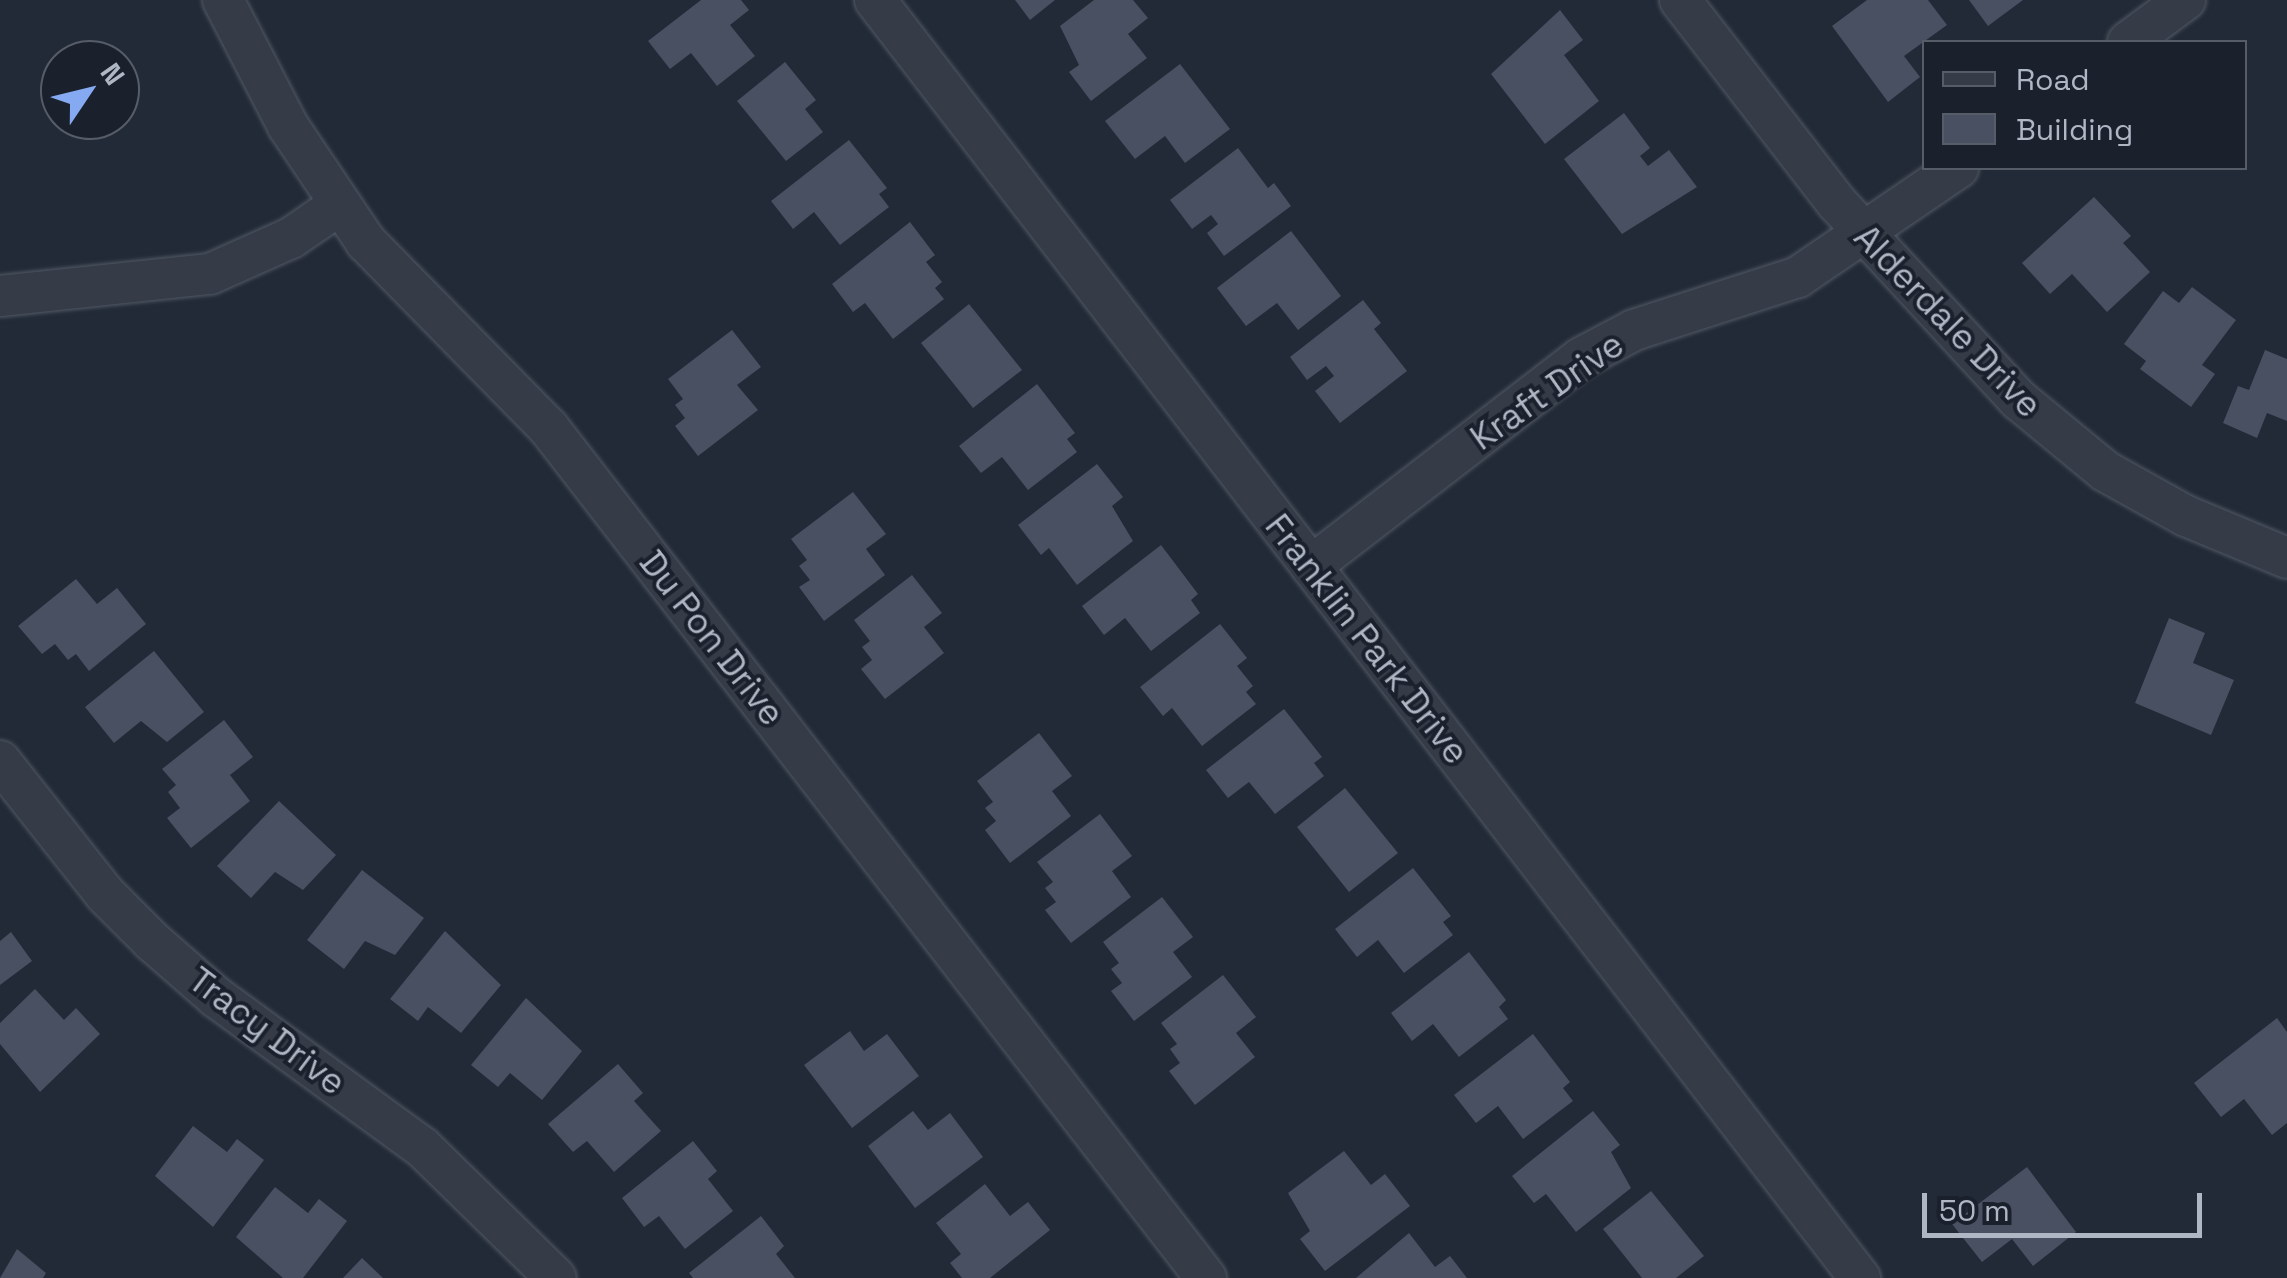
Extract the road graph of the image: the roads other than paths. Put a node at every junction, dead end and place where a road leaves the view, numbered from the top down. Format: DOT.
graph roads {
  1 [pos="223,0"];
  2 [pos="875,0"];
  3 [pos="1680,0"];
  4 [pos="2185,0"];
  5 [pos="2131,40"];
  6 [pos="1955,170"];
  7 [pos="339,205"];
  8 [pos="1866,236"];
  9 [pos="0,296"];
  10 [pos="2287,558"];
  11 [pos="1311,566"];
  12 [pos="0,761"];
  13 [pos="556,1278"];
  14 [pos="1206,1278"];
  15 [pos="1860,1278"];
  1 -- 7 [label="street, Du Pon Drive"];
  2 -- 11 [label="street, Franklin Park Drive"];
  3 -- 8 [label="street, Alderdale Drive"];
  4 -- 5 [label="street"];
  6 -- 8 [label="street, Kraft Drive"];
  7 -- 9 [label="street"];
  7 -- 14 [label="street, Du Pon Drive"];
  8 -- 10 [label="street, Alderdale Drive"];
  8 -- 11 [label="street, Kraft Drive"];
  11 -- 15 [label="street, Franklin Park Drive"];
  12 -- 13 [label="street, Tracy Drive"];
}
